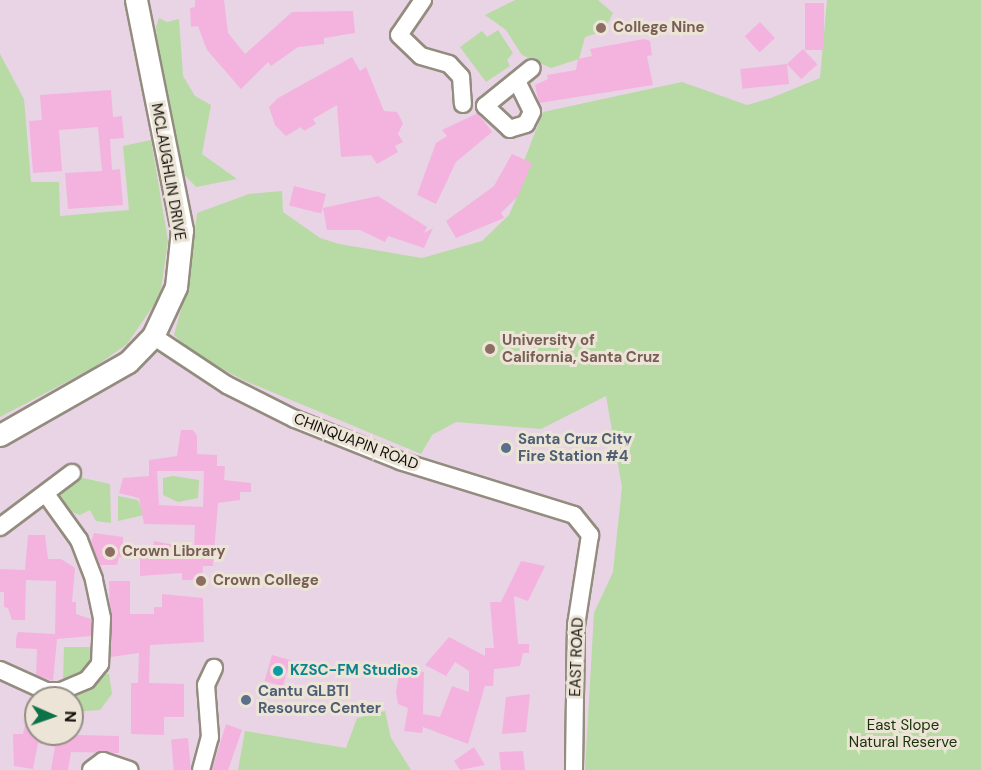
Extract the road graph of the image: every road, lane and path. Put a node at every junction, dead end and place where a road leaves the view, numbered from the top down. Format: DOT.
graph roads {
  1 [pos="136,0"];
  2 [pos="423,0"];
  3 [pos="532,68"];
  4 [pos="517,81"];
  5 [pos="463,104"];
  6 [pos="153,336"];
  7 [pos="0,435"];
  8 [pos="72,473"];
  9 [pos="46,494"];
  10 [pos="574,515"];
  11 [pos="0,527"];
  12 [pos="214,668"];
  13 [pos="0,670"];
  14 [pos="90,770"];
  15 [pos="129,770"];
  16 [pos="201,770"];
  17 [pos="574,770"];
  1 -- 6 [label="main road, MCLAUGHLIN DRIVE"];
  2 -- 5 [label="street"];
  3 -- 4 [label="street"];
  4 -- 4 [label="street"];
  6 -- 7 [label="main road, MCLAUGHLIN DRIVE"];
  6 -- 10 [label="street, CHINQUAPIN ROAD"];
  8 -- 9 [label="street"];
  9 -- 11 [label="street"];
  9 -- 13 [label="street"];
  10 -- 17 [label="street, EAST ROAD"];
  12 -- 16 [label="street"];
  14 -- 15 [label="street"];
}
